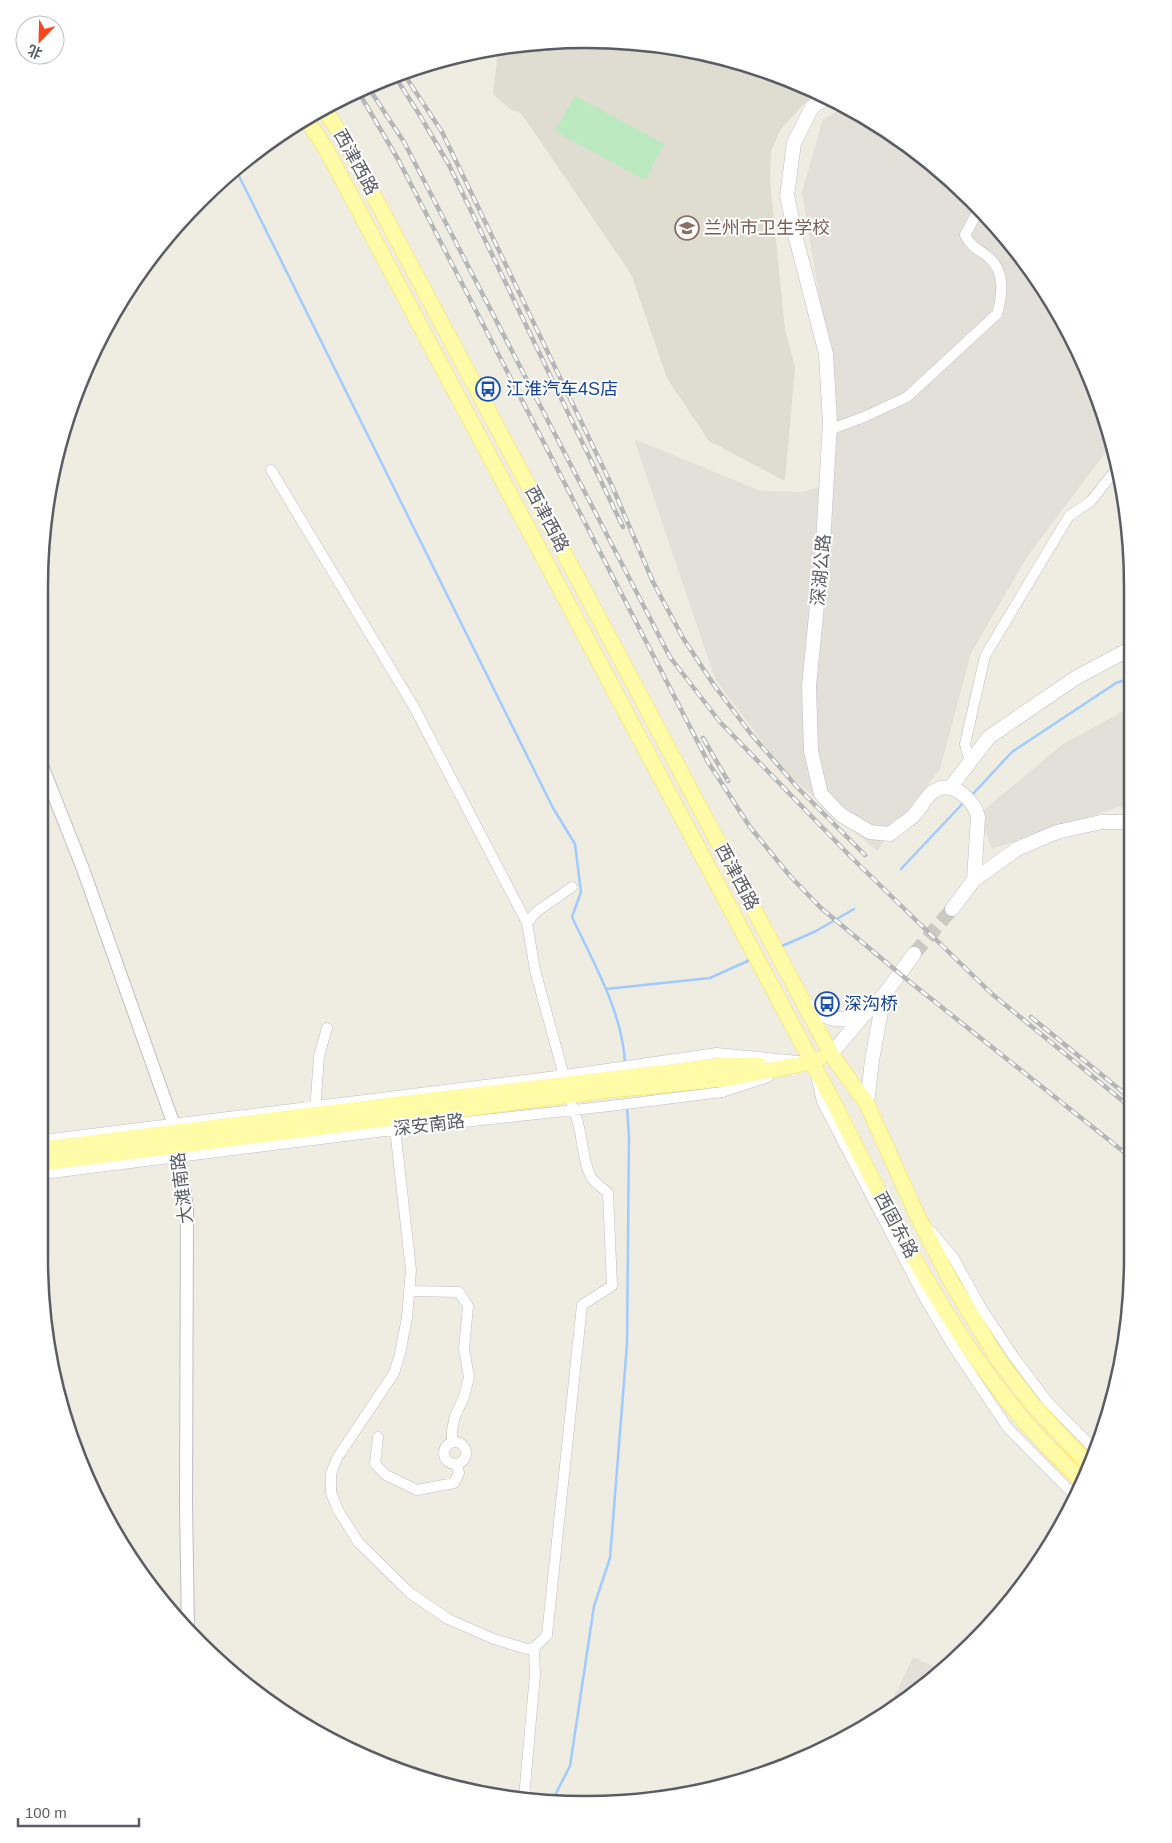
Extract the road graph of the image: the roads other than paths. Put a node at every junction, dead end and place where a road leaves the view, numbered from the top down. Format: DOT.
graph roads {
  1 [pos="821,101"];
  2 [pos="328,114"];
  3 [pos="310,124"];
  4 [pos="976,215"];
  5 [pos="829,430"];
  6 [pos="271,470"];
  7 [pos="1112,474"];
  8 [pos="1124,652"];
  9 [pos="970,762"];
  10 [pos="48,780"];
  11 [pos="956,791"];
  12 [pos="1124,822"];
  13 [pos="974,880"];
  14 [pos="572,887"];
  15 [pos="952,909"];
  16 [pos="527,923"];
  17 [pos="767,934"];
  18 [pos="748,942"];
  19 [pos="914,954"];
  20 [pos="884,995"];
  21 [pos="805,1003"];
  22 [pos="864,1015"];
  23 [pos="327,1028"];
  24 [pos="831,1054"];
  25 [pos="812,1062"];
  26 [pos="720,1073"];
  27 [pos="569,1091"];
  28 [pos="867,1104"];
  29 [pos="315,1110"];
  30 [pos="395,1129"];
  31 [pos="48,1140"];
  32 [pos="176,1140"];
  33 [pos="48,1149"];
  34 [pos="48,1162"];
  35 [pos="48,1173"];
  36 [pos="917,1215"];
  37 [pos="409,1291"];
  38 [pos="378,1437"];
  39 [pos="452,1442"];
  40 [pos="1090,1445"];
  41 [pos="1085,1461"];
  42 [pos="457,1464"];
  43 [pos="1077,1477"];
  44 [pos="1070,1492"];
  45 [pos="188,1619"];
  46 [pos="534,1648"];
  47 [pos="525,1792"];
  1 -- 5 [label="main road, 深湖公路"];
  2 -- 17 [label="main road, 西津西路"];
  3 -- 18 [label="main road, 西津西路"];
  4 -- 5 [label="street"];
  5 -- 11 [label="main road, 深湖公路"];
  6 -- 16 [label="street"];
  7 -- 9 [label="street"];
  8 -- 9 [label="main road"];
  9 -- 11 [label="main road"];
  10 -- 32 [label="street, 大滩南路"];
  11 -- 13 [label="main road"];
  12 -- 13 [label="main road"];
  13 -- 15 [label="main road"];
  14 -- 16 [label="street"];
  16 -- 27 [label="street"];
  17 -- 21 [label="main road, 西固东路"];
  18 -- 25 [label="main road, 西固东路"];
  19 -- 20 [label="main road"];
  20 -- 22 [label="main road"];
  20 -- 28 [label="main road"];
  21 -- 22 [label="main road"];
  21 -- 24 [label="main road, 西固东路"];
  22 -- 24 [label="main road"];
  23 -- 29 [label="street"];
  24 -- 25 [label="main road"];
  24 -- 28 [label="main road, 西固东路"];
  25 -- 26 [label="main road, 深安南路"];
  25 -- 26 [label="street, 深安南路"];
  25 -- 43 [label="main road, 西固东路"];
  25 -- 44 [label="street"];
  26 -- 27 [label="main road, 深安南路"];
  26 -- 27 [label="street, 深安南路, bridge"];
  27 -- 29 [label="main road, 深安南路"];
  27 -- 30 [label="street, 深安南路"];
  27 -- 32 [label="main road, 深安南路"];
  27 -- 46 [label="street"];
  28 -- 36 [label="main road, 西固东路"];
  29 -- 32 [label="main road, 深安南路"];
  30 -- 32 [label="street, 深安南路"];
  30 -- 37 [label="street"];
  31 -- 32 [label="street, 深安南路"];
  32 -- 33 [label="main road, 深安南路"];
  32 -- 34 [label="main road, 深安南路"];
  32 -- 35 [label="street, 深安南路"];
  32 -- 45 [label="street, 大滩南路"];
  36 -- 40 [label="street"];
  36 -- 41 [label="main road, 西固东路"];
  37 -- 39 [label="street"];
  37 -- 46 [label="street"];
  38 -- 42 [label="street"];
  39 -- 42 [label="street"];
  39 -- 42 [label="street"];
  46 -- 47 [label="street"];
}
